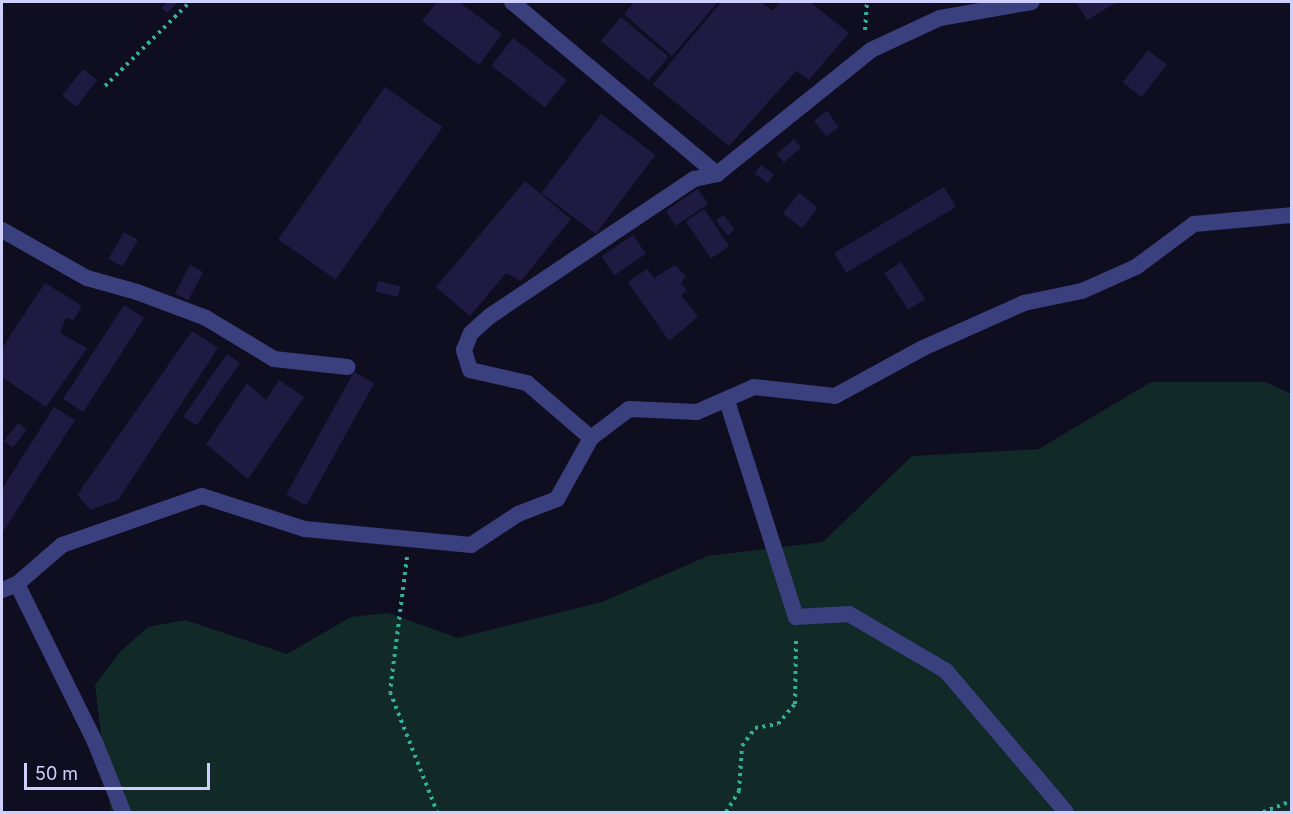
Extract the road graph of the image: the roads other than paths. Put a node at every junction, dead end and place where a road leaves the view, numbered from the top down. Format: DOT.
graph roads {
  1 [pos="512,2"];
  2 [pos="1032,2"];
  3 [pos="717,174"];
  4 [pos="1292,215"];
  5 [pos="2,230"];
  6 [pos="348,367"];
  7 [pos="727,401"];
  8 [pos="591,438"];
  9 [pos="9,587"];
  10 [pos="123,813"];
  11 [pos="1066,813"];
  1 -- 3 [label="street"];
  2 -- 3 [label="street"];
  3 -- 8 [label="street"];
  4 -- 7 [label="street"];
  5 -- 6 [label="street"];
  7 -- 8 [label="street"];
  7 -- 11 [label="street"];
  8 -- 9 [label="street"];
  9 -- 10 [label="street"];
}
